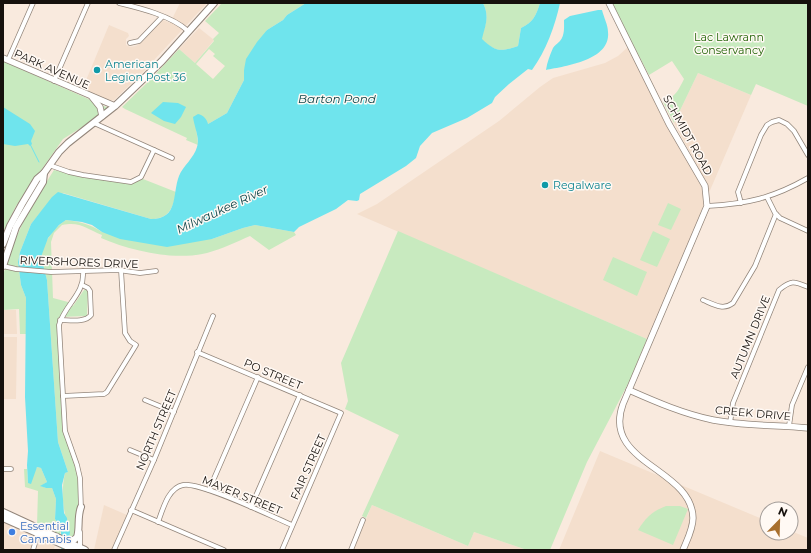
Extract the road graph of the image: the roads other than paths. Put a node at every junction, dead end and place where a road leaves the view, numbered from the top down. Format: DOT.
graph roads {
  1 [pos="34,3"];
  2 [pos="88,3"];
  3 [pos="119,3"];
  4 [pos="214,3"];
  5 [pos="609,3"];
  6 [pos="162,17"];
  7 [pos="188,31"];
  8 [pos="130,43"];
  9 [pos="5,59"];
  10 [pos="54,81"];
  11 [pos="92,97"];
  12 [pos="115,106"];
  13 [pos="102,116"];
  14 [pos="94,123"];
  15 [pos="154,150"];
  16 [pos="808,155"];
  17 [pos="172,158"];
  18 [pos="49,165"];
  19 [pos="44,172"];
  20 [pos="808,178"];
  21 [pos="767,197"];
  22 [pos="741,203"];
  23 [pos="707,206"];
  24 [pos="776,214"];
  25 [pos="808,231"];
  26 [pos="3,244"];
  27 [pos="3,266"];
  28 [pos="121,270"];
  29 [pos="83,271"];
  30 [pos="156,271"];
  31 [pos="82,285"];
  32 [pos="808,287"];
  33 [pos="703,300"];
  34 [pos="213,316"];
  35 [pos="60,320"];
  36 [pos="197,352"];
  37 [pos="808,367"];
  38 [pos="258,377"];
  39 [pos="629,390"];
  40 [pos="300,395"];
  41 [pos="63,396"];
  42 [pos="145,400"];
  43 [pos="174,412"];
  44 [pos="341,413"];
  45 [pos="730,423"];
  46 [pos="789,426"];
  47 [pos="808,428"];
  48 [pos="130,450"];
  49 [pos="154,460"];
  50 [pos="3,469"];
  51 [pos="10,469"];
  52 [pos="209,490"];
  53 [pos="81,507"];
  54 [pos="251,507"];
  55 [pos="132,510"];
  56 [pos="3,512"];
  57 [pos="3,518"];
  58 [pos="363,520"];
  59 [pos="158,522"];
  60 [pos="292,525"];
  61 [pos="38,533"];
  62 [pos="49,536"];
  63 [pos="75,546"];
  64 [pos="33,550"];
  65 [pos="114,550"];
  66 [pos="224,550"];
  67 [pos="282,550"];
  68 [pos="351,550"];
  69 [pos="683,550"];
  1 -- 9 [label="street"];
  2 -- 10 [label="street"];
  3 -- 6 [label="street"];
  4 -- 7 [label="main road"];
  5 -- 23 [label="street, SCHMIDT ROAD"];
  6 -- 7 [label="street"];
  6 -- 8 [label="street"];
  7 -- 12 [label="main road"];
  9 -- 10 [label="street, PARK AVENUE"];
  10 -- 11 [label="street, PARK AVENUE"];
  11 -- 12 [label="street, PARK AVENUE"];
  11 -- 13 [label="street"];
  12 -- 13 [label="main road"];
  13 -- 14 [label="main road"];
  14 -- 15 [label="street"];
  14 -- 18 [label="main road"];
  15 -- 17 [label="street"];
  15 -- 18 [label="street"];
  16 -- 22 [label="street"];
  18 -- 19 [label="main road"];
  19 -- 26 [label="main road"];
  19 -- 27 [label="main road"];
  20 -- 21 [label="street"];
  21 -- 22 [label="street"];
  21 -- 24 [label="street"];
  22 -- 23 [label="street"];
  23 -- 39 [label="street, SCHMIDT ROAD"];
  24 -- 25 [label="street"];
  24 -- 33 [label="street"];
  27 -- 29 [label="street, RIVERSHORES DRIVE"];
  28 -- 29 [label="street, RIVERSHORES DRIVE"];
  28 -- 30 [label="street, RIVERSHORES DRIVE"];
  28 -- 41 [label="street"];
  29 -- 31 [label="street"];
  31 -- 35 [label="street"];
  31 -- 35 [label="street"];
  32 -- 45 [label="street, AUTUMN DRIVE"];
  34 -- 36 [label="street, NORTH STREET"];
  35 -- 41 [label="street"];
  36 -- 38 [label="street, PO STREET"];
  36 -- 43 [label="street, NORTH STREET"];
  37 -- 46 [label="street"];
  38 -- 40 [label="street, PO STREET"];
  38 -- 52 [label="street"];
  39 -- 45 [label="street, CREEK DRIVE"];
  39 -- 69 [label="street, SCHMIDT ROAD"];
  40 -- 44 [label="street, PO STREET"];
  40 -- 54 [label="street"];
  41 -- 53 [label="street"];
  42 -- 43 [label="street"];
  43 -- 49 [label="street, NORTH STREET"];
  44 -- 60 [label="street, FAIR STREET"];
  45 -- 46 [label="street, CREEK DRIVE"];
  46 -- 47 [label="street, CREEK DRIVE"];
  48 -- 49 [label="street"];
  49 -- 55 [label="street, NORTH STREET"];
  50 -- 51 [label="street"];
  52 -- 54 [label="street, MAYER STREET"];
  52 -- 59 [label="street, MAYER STREET"];
  53 -- 63 [label="street"];
  53 -- 63 [label="main road"];
  54 -- 60 [label="street, MAYER STREET"];
  55 -- 59 [label="street"];
  55 -- 65 [label="street, NORTH STREET"];
  56 -- 62 [label="main road"];
  57 -- 61 [label="main road"];
  58 -- 68 [label="street"];
  59 -- 66 [label="street"];
  60 -- 67 [label="street, FAIR STREET"];
  61 -- 62 [label="main road"];
  61 -- 64 [label="street"];
  62 -- 63 [label="main road"];
}
